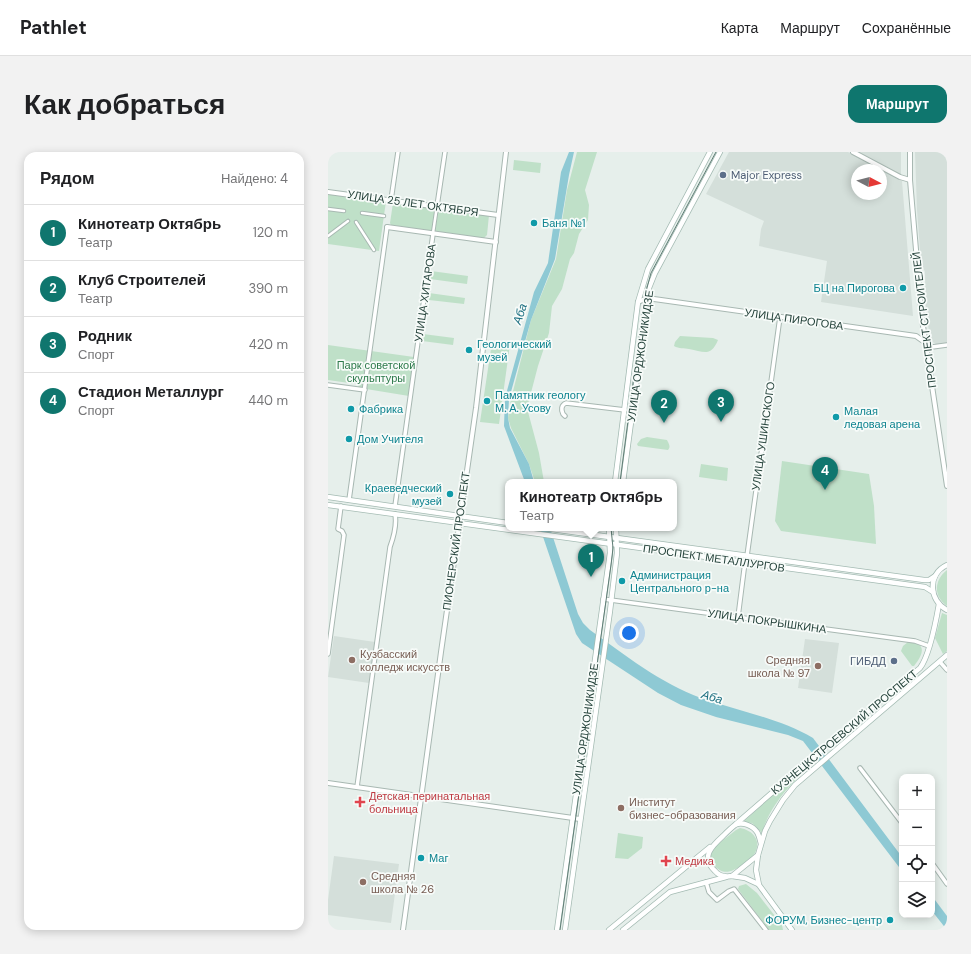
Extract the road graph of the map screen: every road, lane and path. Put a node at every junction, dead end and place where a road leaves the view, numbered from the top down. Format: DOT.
graph roads {
  1 [pos="398,152"];
  2 [pos="445,152"];
  3 [pos="506,152"];
  4 [pos="710,152"];
  5 [pos="720,152"];
  6 [pos="853,152"];
  7 [pos="910,152"];
  8 [pos="705,161"];
  9 [pos="713,165"];
  10 [pos="910,180"];
  11 [pos="691,187"];
  12 [pos="698,191"];
  13 [pos="328,192"];
  14 [pos="391,200"];
  15 [pos="437,206"];
  16 [pos="328,209"];
  17 [pos="344,211"];
  18 [pos="362,213"];
  19 [pos="498,215"];
  20 [pos="384,216"];
  21 [pos="348,221"];
  22 [pos="356,222"];
  23 [pos="387,227"];
  24 [pos="433,234"];
  25 [pos="328,236"];
  26 [pos="496,242"];
  27 [pos="374,250"];
  28 [pos="647,298"];
  29 [pos="638,302"];
  30 [pos="780,317"];
  31 [pos="926,343"];
  32 [pos="947,345"];
  33 [pos="328,385"];
  34 [pos="365,390"];
  35 [pos="624,410"];
  36 [pos="565,416"];
  37 [pos="615,479"];
  38 [pos="623,479"];
  39 [pos="947,486"];
  40 [pos="328,497"];
  41 [pos="349,500"];
  42 [pos="328,505"];
  43 [pos="341,506"];
  44 [pos="396,506"];
  45 [pos="395,514"];
  46 [pos="461,520"];
  47 [pos="505,523"];
  48 [pos="505,528"];
  49 [pos="523,531"];
  50 [pos="568,531"];
  51 [pos="609,531"];
  52 [pos="616,531"];
  53 [pos="609,536"];
  54 [pos="616,537"];
  55 [pos="610,543"];
  56 [pos="617,544"];
  57 [pos="747,556"];
  58 [pos="947,560"];
  59 [pos="745,562"];
  60 [pos="946,566"];
  61 [pos="936,576"];
  62 [pos="933,592"];
  63 [pos="603,598"];
  64 [pos="611,600"];
  65 [pos="939,604"];
  66 [pos="947,610"];
  67 [pos="738,617"];
  68 [pos="929,646"];
  69 [pos="328,654"];
  70 [pos="947,655"];
  71 [pos="940,662"];
  72 [pos="947,670"];
  73 [pos="860,768"];
  74 [pos="328,783"];
  75 [pos="357,787"];
  76 [pos="421,795"];
  77 [pos="572,817"];
  78 [pos="580,818"];
  79 [pos="899,819"];
  80 [pos="736,824"];
  81 [pos="761,844"];
  82 [pos="711,846"];
  83 [pos="758,855"];
  84 [pos="935,868"];
  85 [pos="730,877"];
  86 [pos="706,882"];
  87 [pos="759,884"];
  88 [pos="947,884"];
  89 [pos="403,930"];
  90 [pos="557,930"];
  91 [pos="564,930"];
  92 [pos="608,930"];
  93 [pos="623,930"];
  94 [pos="766,930"];
  95 [pos="792,930"];
  1 -- 14 [label="street"];
  2 -- 15 [label="street, УЛИЦА ХИТАРОВА"];
  3 -- 19 [label="street, ПИОНЕРСКИЙ ПРОСПЕКТ"];
  4 -- 8 [label="main road, УЛИЦА ОРДЖОНИКИДЗЕ"];
  5 -- 9 [label="main road, УЛИЦА ОРДЖОНИКИДЗЕ"];
  6 -- 10 [label="street"];
  7 -- 10 [label="street, ПРОСПЕКТ СТРОИТЕЛЕЙ"];
  8 -- 9 [label="street"];
  8 -- 11 [label="main road, УЛИЦА ОРДЖОНИКИДЗЕ"];
  9 -- 12 [label="main road, УЛИЦА ОРДЖОНИКИДЗЕ"];
  10 -- 31 [label="street, ПРОСПЕКТ СТРОИТЕЛЕЙ"];
  11 -- 12 [label="street"];
  11 -- 29 [label="main road, УЛИЦА ОРДЖОНИКИДЗЕ"];
  12 -- 28 [label="main road, УЛИЦА ОРДЖОНИКИДЗЕ"];
  13 -- 14 [label="street, УЛИЦА 25 ЛЕТ ОКТЯБРЯ"];
  14 -- 15 [label="street, УЛИЦА 25 ЛЕТ ОКТЯБРЯ"];
  15 -- 19 [label="street, УЛИЦА 25 ЛЕТ ОКТЯБРЯ"];
  15 -- 24 [label="street, УЛИЦА ХИТАРОВА"];
  16 -- 17 [label="street, УЛИЦА 25 ЛЕТ ОКТЯБРЯ"];
  18 -- 20 [label="street, УЛИЦА 25 ЛЕТ ОКТЯБРЯ"];
  19 -- 26 [label="street, ПИОНЕРСКИЙ ПРОСПЕКТ"];
  21 -- 25 [label="street"];
  22 -- 27 [label="street"];
  23 -- 24 [label="street"];
  23 -- 34 [label="street"];
  24 -- 26 [label="street"];
  24 -- 44 [label="street, УЛИЦА ХИТАРОВА"];
  26 -- 46 [label="street, ПИОНЕРСКИЙ ПРОСПЕКТ"];
  28 -- 29 [label="street"];
  28 -- 30 [label="street, УЛИЦА ПИРОГОВА"];
  28 -- 38 [label="main road, УЛИЦА ОРДЖОНИКИДЗЕ"];
  29 -- 35 [label="main road, УЛИЦА ОРДЖОНИКИДЗЕ"];
  30 -- 31 [label="street, УЛИЦА ПИРОГОВА"];
  30 -- 57 [label="street, УЛИЦА УШИНСКОГО"];
  31 -- 32 [label="street, УЛИЦА ПИРОГОВА"];
  31 -- 39 [label="street, ПРОСПЕКТ СТРОИТЕЛЕЙ"];
  33 -- 34 [label="street"];
  34 -- 41 [label="street"];
  35 -- 36 [label="street"];
  35 -- 37 [label="main road, УЛИЦА ОРДЖОНИКИДЗЕ"];
  40 -- 41 [label="main road, ПРОСПЕКТ МЕТАЛЛУРГОВ"];
  41 -- 44 [label="main road, ПРОСПЕКТ МЕТАЛЛУРГОВ"];
  42 -- 43 [label="main road, ПРОСПЕКТ МЕТАЛЛУРГОВ"];
  43 -- 45 [label="main road, ПРОСПЕКТ МЕТАЛЛУРГОВ"];
  43 -- 69 [label="street"];
  44 -- 46 [label="main road, ПРОСПЕКТ МЕТАЛЛУРГОВ"];
  45 -- 46 [label="main road, ПРОСПЕКТ МЕТАЛЛУРГОВ"];
  45 -- 75 [label="street"];
  46 -- 47 [label="main road, ПРОСПЕКТ МЕТАЛЛУРГОВ"];
  46 -- 48 [label="main road, ПРОСПЕКТ МЕТАЛЛУРГОВ"];
  46 -- 76 [label="street, ПИОНЕРСКИЙ ПРОСПЕКТ"];
  49 -- 55 [label="main road, ПРОСПЕКТ МЕТАЛЛУРГОВ"];
  50 -- 53 [label="main road, ПРОСПЕКТ МЕТАЛЛУРГОВ"];
  51 -- 53 [label="main road, УЛИЦА ОРДЖОНИКИДЗЕ"];
  52 -- 54 [label="main road, УЛИЦА ОРДЖОНИКИДЗЕ"];
  53 -- 54 [label="main road, ПРОСПЕКТ МЕТАЛЛУРГОВ"];
  53 -- 55 [label="main road, УЛИЦА ОРДЖОНИКИДЗЕ"];
  54 -- 56 [label="main road, УЛИЦА ОРДЖОНИКИДЗЕ"];
  54 -- 57 [label="main road, ПРОСПЕКТ МЕТАЛЛУРГОВ"];
  55 -- 56 [label="main road, ПРОСПЕКТ МЕТАЛЛУРГОВ"];
  55 -- 63 [label="main road, УЛИЦА ОРДЖОНИКИДЗЕ"];
  56 -- 59 [label="main road, ПРОСПЕКТ МЕТАЛЛУРГОВ"];
  56 -- 64 [label="main road, УЛИЦА ОРДЖОНИКИДЗЕ"];
  57 -- 61 [label="main road, ПРОСПЕКТ МЕТАЛЛУРГОВ"];
  58 -- 60 [label="street"];
  59 -- 62 [label="main road, ПРОСПЕКТ МЕТАЛЛУРГОВ"];
  59 -- 67 [label="street"];
  60 -- 61 [label="main road"];
  61 -- 62 [label="main road"];
  62 -- 65 [label="main road"];
  63 -- 64 [label="street, УЛИЦА ПОКРЫШКИНА"];
  63 -- 77 [label="main road, УЛИЦА ОРДЖОНИКИДЗЕ"];
  64 -- 67 [label="street, УЛИЦА ПОКРЫШКИНА"];
  64 -- 78 [label="main road, УЛИЦА ОРДЖОНИКИДЗЕ"];
  65 -- 66 [label="main road"];
  65 -- 68 [label="main road, КУЗНЕЦКСТРОЕВСКИЙ ПРОСПЕКТ"];
  67 -- 68 [label="street, УЛИЦА ПОКРЫШКИНА"];
  68 -- 80 [label="main road, КУЗНЕЦКСТРОЕВСКИЙ ПРОСПЕКТ"];
  70 -- 71 [label="main road, КУЗНЕЦКСТРОЕВСКИЙ ПРОСПЕКТ"];
  71 -- 72 [label="street"];
  71 -- 81 [label="main road, КУЗНЕЦКСТРОЕВСКИЙ ПРОСПЕКТ"];
  73 -- 79 [label="street"];
  74 -- 75 [label="street"];
  75 -- 76 [label="street"];
  76 -- 77 [label="street"];
  76 -- 89 [label="street, ПИОНЕРСКИЙ ПРОСПЕКТ"];
  77 -- 78 [label="street"];
  77 -- 90 [label="main road, УЛИЦА ОРДЖОНИКИДЗЕ"];
  78 -- 91 [label="main road, УЛИЦА ОРДЖОНИКИДЗЕ"];
  80 -- 81 [label="main road"];
  80 -- 82 [label="main road"];
  81 -- 83 [label="main road"];
  82 -- 85 [label="main road"];
  82 -- 92 [label="main road"];
  83 -- 85 [label="main road"];
  83 -- 87 [label="main road"];
  84 -- 88 [label="street"];
  85 -- 86 [label="main road"];
  85 -- 87 [label="main road"];
  86 -- 93 [label="main road"];
  86 -- 94 [label="street"];
  87 -- 95 [label="main road"];
}
